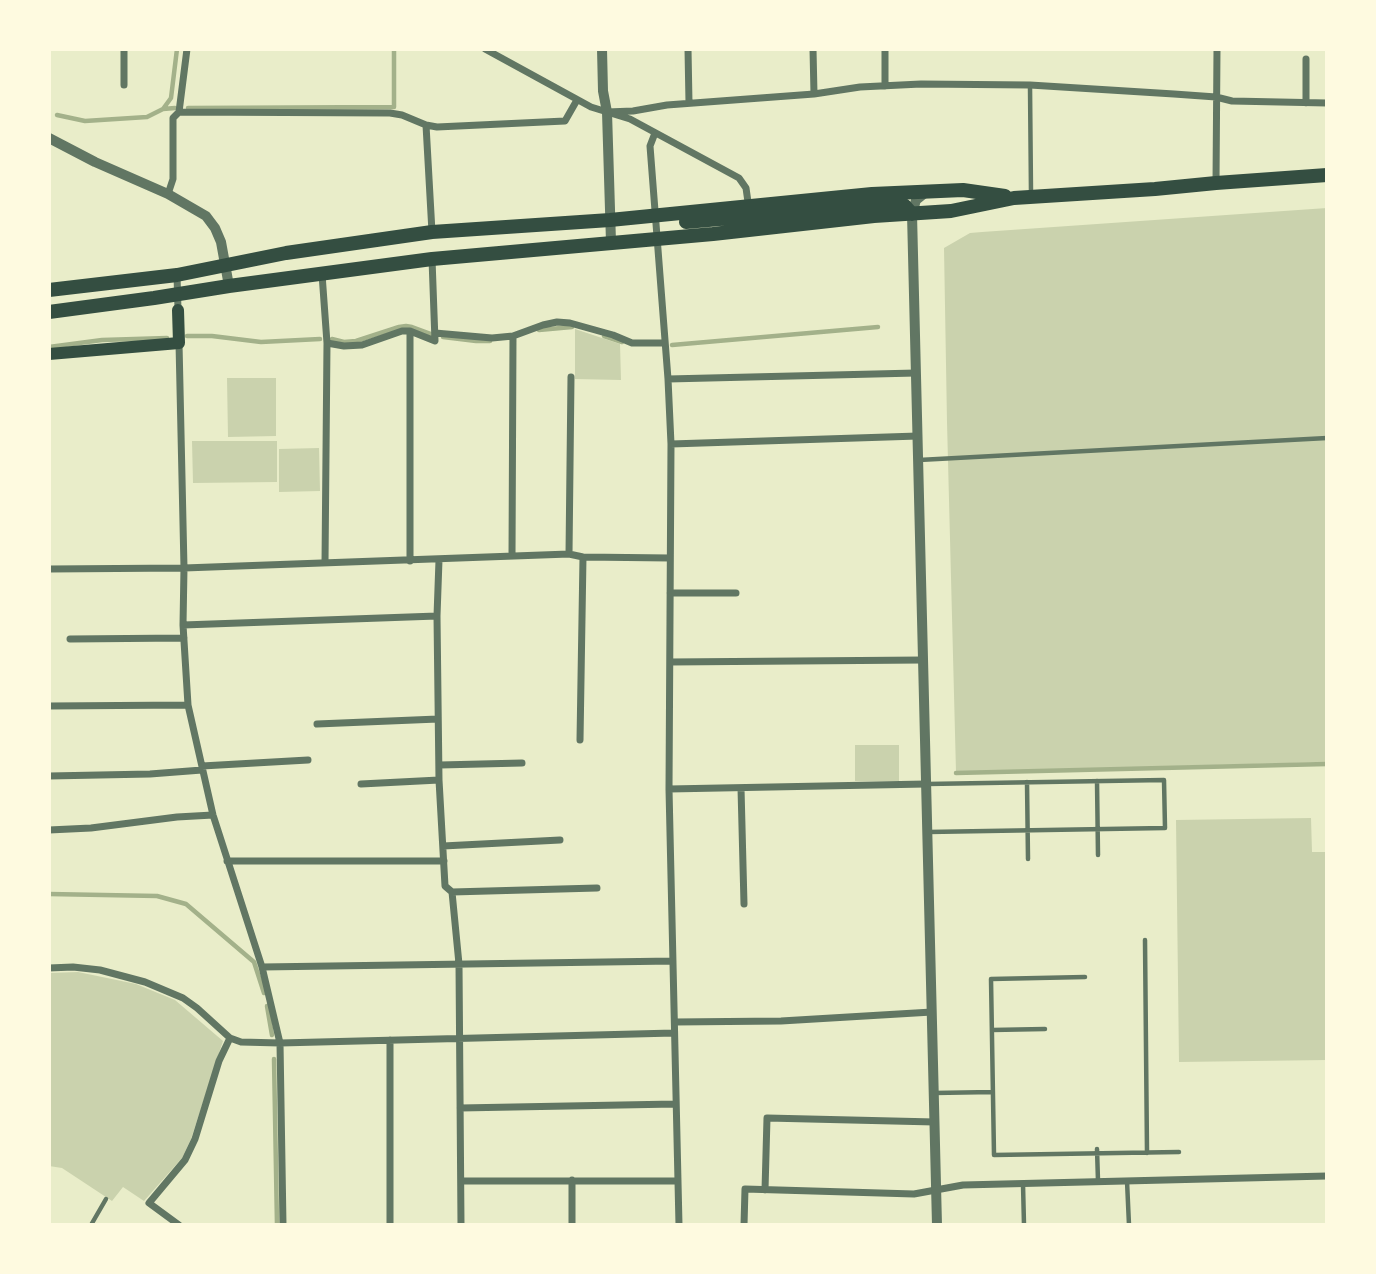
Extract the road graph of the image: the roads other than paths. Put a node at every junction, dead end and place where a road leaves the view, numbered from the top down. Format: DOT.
graph roads {
  1 [pos="124,49"];
  2 [pos="187,49"];
  3 [pos="485,49"];
  4 [pos="602,49"];
  5 [pos="688,49"];
  6 [pos="813,49"];
  7 [pos="885,49"];
  8 [pos="1217,49"];
  9 [pos="1306,59"];
  10 [pos="124,85"];
  11 [pos="1030,85"];
  12 [pos="885,86"];
  13 [pos="814,94"];
  14 [pos="1216,97"];
  15 [pos="577,100"];
  16 [pos="689,103"];
  17 [pos="1306,103"];
  18 [pos="1327,103"];
  19 [pos="179,112"];
  20 [pos="607,112"];
  21 [pos="426,125"];
  22 [pos="655,133"];
  23 [pos="49,138"];
  24 [pos="1327,176"];
  25 [pos="1216,183"];
  26 [pos="926,192"];
  27 [pos="168,194"];
  28 [pos="1031,197"];
  29 [pos="1014,198"];
  30 [pos="749,211"];
  31 [pos="912,214"];
  32 [pos="657,226"];
  33 [pos="611,231"];
  34 [pos="432,232"];
  35 [pos="315,248"];
  36 [pos="432,259"];
  37 [pos="226,266"];
  38 [pos="322,274"];
  39 [pos="177,275"];
  40 [pos="229,286"];
  41 [pos="49,290"];
  42 [pos="178,295"];
  43 [pos="178,310"];
  44 [pos="49,312"];
  45 [pos="410,331"];
  46 [pos="435,333"];
  47 [pos="513,336"];
  48 [pos="179,343"];
  49 [pos="327,343"];
  50 [pos="665,343"];
  51 [pos="49,354"];
  52 [pos="916,373"];
  53 [pos="571,377"];
  54 [pos="668,379"];
  55 [pos="918,436"];
  56 [pos="1327,438"];
  57 [pos="671,444"];
  58 [pos="918,460"];
  59 [pos="569,554"];
  60 [pos="512,556"];
  61 [pos="583,557"];
  62 [pos="670,558"];
  63 [pos="439,560"];
  64 [pos="410,561"];
  65 [pos="325,563"];
  66 [pos="184,568"];
  67 [pos="49,569"];
  68 [pos="670,593"];
  69 [pos="736,593"];
  70 [pos="437,616"];
  71 [pos="183,625"];
  72 [pos="184,638"];
  73 [pos="70,639"];
  74 [pos="923,660"];
  75 [pos="670,662"];
  76 [pos="188,705"];
  77 [pos="49,706"];
  78 [pos="438,719"];
  79 [pos="317,724"];
  80 [pos="580,740"];
  81 [pos="308,760"];
  82 [pos="522,763"];
  83 [pos="440,765"];
  84 [pos="202,768"];
  85 [pos="49,776"];
  86 [pos="439,780"];
  87 [pos="1097,781"];
  88 [pos="1027,782"];
  89 [pos="362,784"];
  90 [pos="926,784"];
  91 [pos="741,788"];
  92 [pos="669,789"];
  93 [pos="213,815"];
  94 [pos="1097,829"];
  95 [pos="49,830"];
  96 [pos="1028,830"];
  97 [pos="927,832"];
  98 [pos="560,840"];
  99 [pos="443,846"];
  100 [pos="1098,855"];
  101 [pos="1028,859"];
  102 [pos="227,861"];
  103 [pos="444,861"];
  104 [pos="597,888"];
  105 [pos="452,892"];
  106 [pos="744,904"];
  107 [pos="1145,940"];
  108 [pos="673,961"];
  109 [pos="459,964"];
  110 [pos="262,967"];
  111 [pos="49,968"];
  112 [pos="1085,977"];
  113 [pos="932,1012"];
  114 [pos="675,1022"];
  115 [pos="1045,1029"];
  116 [pos="992,1030"];
  117 [pos="674,1033"];
  118 [pos="230,1038"];
  119 [pos="460,1038"];
  120 [pos="390,1040"];
  121 [pos="280,1043"];
  122 [pos="993,1092"];
  123 [pos="934,1093"];
  124 [pos="675,1104"];
  125 [pos="460,1108"];
  126 [pos="934,1122"];
  127 [pos="1097,1151"];
  128 [pos="1179,1152"];
  129 [pos="1147,1153"];
  130 [pos="1327,1176"];
  131 [pos="572,1180"];
  132 [pos="461,1181"];
  133 [pos="677,1181"];
  134 [pos="1098,1181"];
  135 [pos="1127,1181"];
  136 [pos="1023,1183"];
  137 [pos="936,1189"];
  138 [pos="765,1190"];
  139 [pos="106,1199"];
  140 [pos="91,1225"];
  141 [pos="179,1225"];
  142 [pos="283,1225"];
  143 [pos="390,1225"];
  144 [pos="461,1225"];
  145 [pos="572,1225"];
  146 [pos="679,1225"];
  147 [pos="744,1225"];
  148 [pos="937,1225"];
  149 [pos="1024,1225"];
  150 [pos="1129,1225"];
  1 -- 10 [label="street"];
  2 -- 19 [label="street"];
  3 -- 15 [label="street"];
  4 -- 20 [label="street"];
  5 -- 16 [label="street"];
  6 -- 13 [label="street"];
  7 -- 12 [label="street"];
  8 -- 14 [label="street"];
  9 -- 17 [label="street"];
  11 -- 12 [label="street"];
  11 -- 14 [label="street"];
  11 -- 28 [label="lane"];
  12 -- 13 [label="street"];
  13 -- 16 [label="street"];
  14 -- 17 [label="street"];
  14 -- 25 [label="street"];
  15 -- 20 [label="street"];
  15 -- 21 [label="street"];
  16 -- 20 [label="street"];
  17 -- 18 [label="street"];
  19 -- 21 [label="street"];
  19 -- 27 [label="street"];
  20 -- 22 [label="street"];
  20 -- 33 [label="street"];
  21 -- 34 [label="street"];
  22 -- 30 [label="street"];
  22 -- 32 [label="street"];
  23 -- 27 [label="street"];
  24 -- 25 [label="highway"];
  25 -- 28 [label="highway"];
  26 -- 29 [label="highway"];
  26 -- 30 [label="highway"];
  26 -- 31 [label="street"];
  27 -- 37 [label="street"];
  28 -- 29 [label="highway"];
  29 -- 31 [label="highway"];
  30 -- 31 [label="highway"];
  30 -- 32 [label="highway"];
  31 -- 32 [label="highway"];
  31 -- 52 [label="street"];
  32 -- 33 [label="highway"];
  32 -- 33 [label="highway"];
  32 -- 50 [label="street"];
  33 -- 34 [label="highway"];
  33 -- 35 [label="highway"];
  33 -- 36 [label="highway"];
  34 -- 35 [label="highway"];
  35 -- 37 [label="highway"];
  36 -- 38 [label="highway"];
  36 -- 46 [label="street"];
  37 -- 39 [label="highway"];
  37 -- 40 [label="street"];
  38 -- 40 [label="highway"];
  38 -- 49 [label="street"];
  39 -- 41 [label="highway"];
  39 -- 42 [label="street"];
  40 -- 42 [label="highway"];
  42 -- 43 [label="street"];
  42 -- 44 [label="highway"];
  43 -- 48 [label="main road"];
  45 -- 46 [label="street"];
  45 -- 49 [label="street"];
  45 -- 64 [label="street"];
  46 -- 47 [label="street"];
  47 -- 50 [label="street"];
  47 -- 60 [label="street"];
  48 -- 51 [label="main road"];
  48 -- 66 [label="street"];
  49 -- 65 [label="street"];
  50 -- 54 [label="street"];
  52 -- 54 [label="street"];
  52 -- 55 [label="street"];
  53 -- 59 [label="street"];
  54 -- 57 [label="street"];
  55 -- 57 [label="street"];
  55 -- 58 [label="street"];
  56 -- 58 [label="lane"];
  57 -- 62 [label="street"];
  58 -- 74 [label="street"];
  59 -- 60 [label="street"];
  59 -- 61 [label="street"];
  60 -- 63 [label="street"];
  61 -- 62 [label="street"];
  61 -- 80 [label="street"];
  62 -- 68 [label="street"];
  63 -- 64 [label="street"];
  63 -- 70 [label="street"];
  64 -- 65 [label="street"];
  65 -- 66 [label="street"];
  66 -- 67 [label="street"];
  66 -- 71 [label="street"];
  68 -- 69 [label="street"];
  68 -- 75 [label="street"];
  70 -- 71 [label="street"];
  70 -- 78 [label="street"];
  71 -- 72 [label="street"];
  72 -- 73 [label="street"];
  72 -- 76 [label="street"];
  74 -- 75 [label="street"];
  74 -- 90 [label="street"];
  75 -- 92 [label="street"];
  76 -- 77 [label="street"];
  76 -- 84 [label="street"];
  78 -- 79 [label="street"];
  78 -- 83 [label="street"];
  81 -- 84 [label="street"];
  82 -- 83 [label="street"];
  83 -- 86 [label="street"];
  84 -- 85 [label="street"];
  84 -- 93 [label="street"];
  86 -- 89 [label="street"];
  86 -- 99 [label="street"];
  87 -- 88 [label="lane"];
  87 -- 94 [label="lane"];
  87 -- 94 [label="lane"];
  88 -- 90 [label="lane"];
  88 -- 96 [label="lane"];
  90 -- 91 [label="street"];
  90 -- 97 [label="street"];
  91 -- 92 [label="street"];
  91 -- 106 [label="street"];
  92 -- 108 [label="street"];
  93 -- 95 [label="street"];
  93 -- 102 [label="street"];
  94 -- 96 [label="lane"];
  94 -- 100 [label="lane"];
  96 -- 97 [label="lane"];
  96 -- 101 [label="lane"];
  97 -- 113 [label="street"];
  98 -- 99 [label="street"];
  99 -- 103 [label="street"];
  102 -- 103 [label="street"];
  102 -- 110 [label="street"];
  103 -- 105 [label="street"];
  104 -- 105 [label="street"];
  105 -- 109 [label="street"];
  107 -- 129 [label="lane"];
  108 -- 109 [label="street"];
  108 -- 114 [label="street"];
  109 -- 110 [label="street"];
  109 -- 119 [label="street"];
  110 -- 121 [label="street"];
  111 -- 118 [label="street"];
  112 -- 116 [label="lane"];
  113 -- 114 [label="street"];
  113 -- 123 [label="street"];
  114 -- 117 [label="street"];
  115 -- 116 [label="lane"];
  116 -- 122 [label="lane"];
  117 -- 119 [label="street"];
  117 -- 124 [label="street"];
  118 -- 121 [label="street"];
  118 -- 141 [label="street"];
  119 -- 120 [label="street"];
  119 -- 125 [label="street"];
  120 -- 121 [label="street"];
  120 -- 143 [label="street"];
  121 -- 142 [label="street"];
  122 -- 123 [label="lane"];
  122 -- 127 [label="lane"];
  123 -- 126 [label="street"];
  124 -- 125 [label="street"];
  124 -- 133 [label="street"];
  125 -- 132 [label="street"];
  126 -- 137 [label="street"];
  126 -- 138 [label="street"];
  127 -- 129 [label="lane"];
  127 -- 134 [label="lane"];
  128 -- 129 [label="lane"];
  130 -- 135 [label="street"];
  131 -- 132 [label="street"];
  131 -- 133 [label="street"];
  131 -- 145 [label="street"];
  132 -- 144 [label="street"];
  133 -- 146 [label="street"];
  134 -- 135 [label="street"];
  134 -- 136 [label="street"];
  135 -- 150 [label="lane"];
  136 -- 137 [label="street"];
  136 -- 149 [label="lane"];
  137 -- 138 [label="street"];
  137 -- 148 [label="street"];
  138 -- 147 [label="street"];
  139 -- 140 [label="lane"];
}
